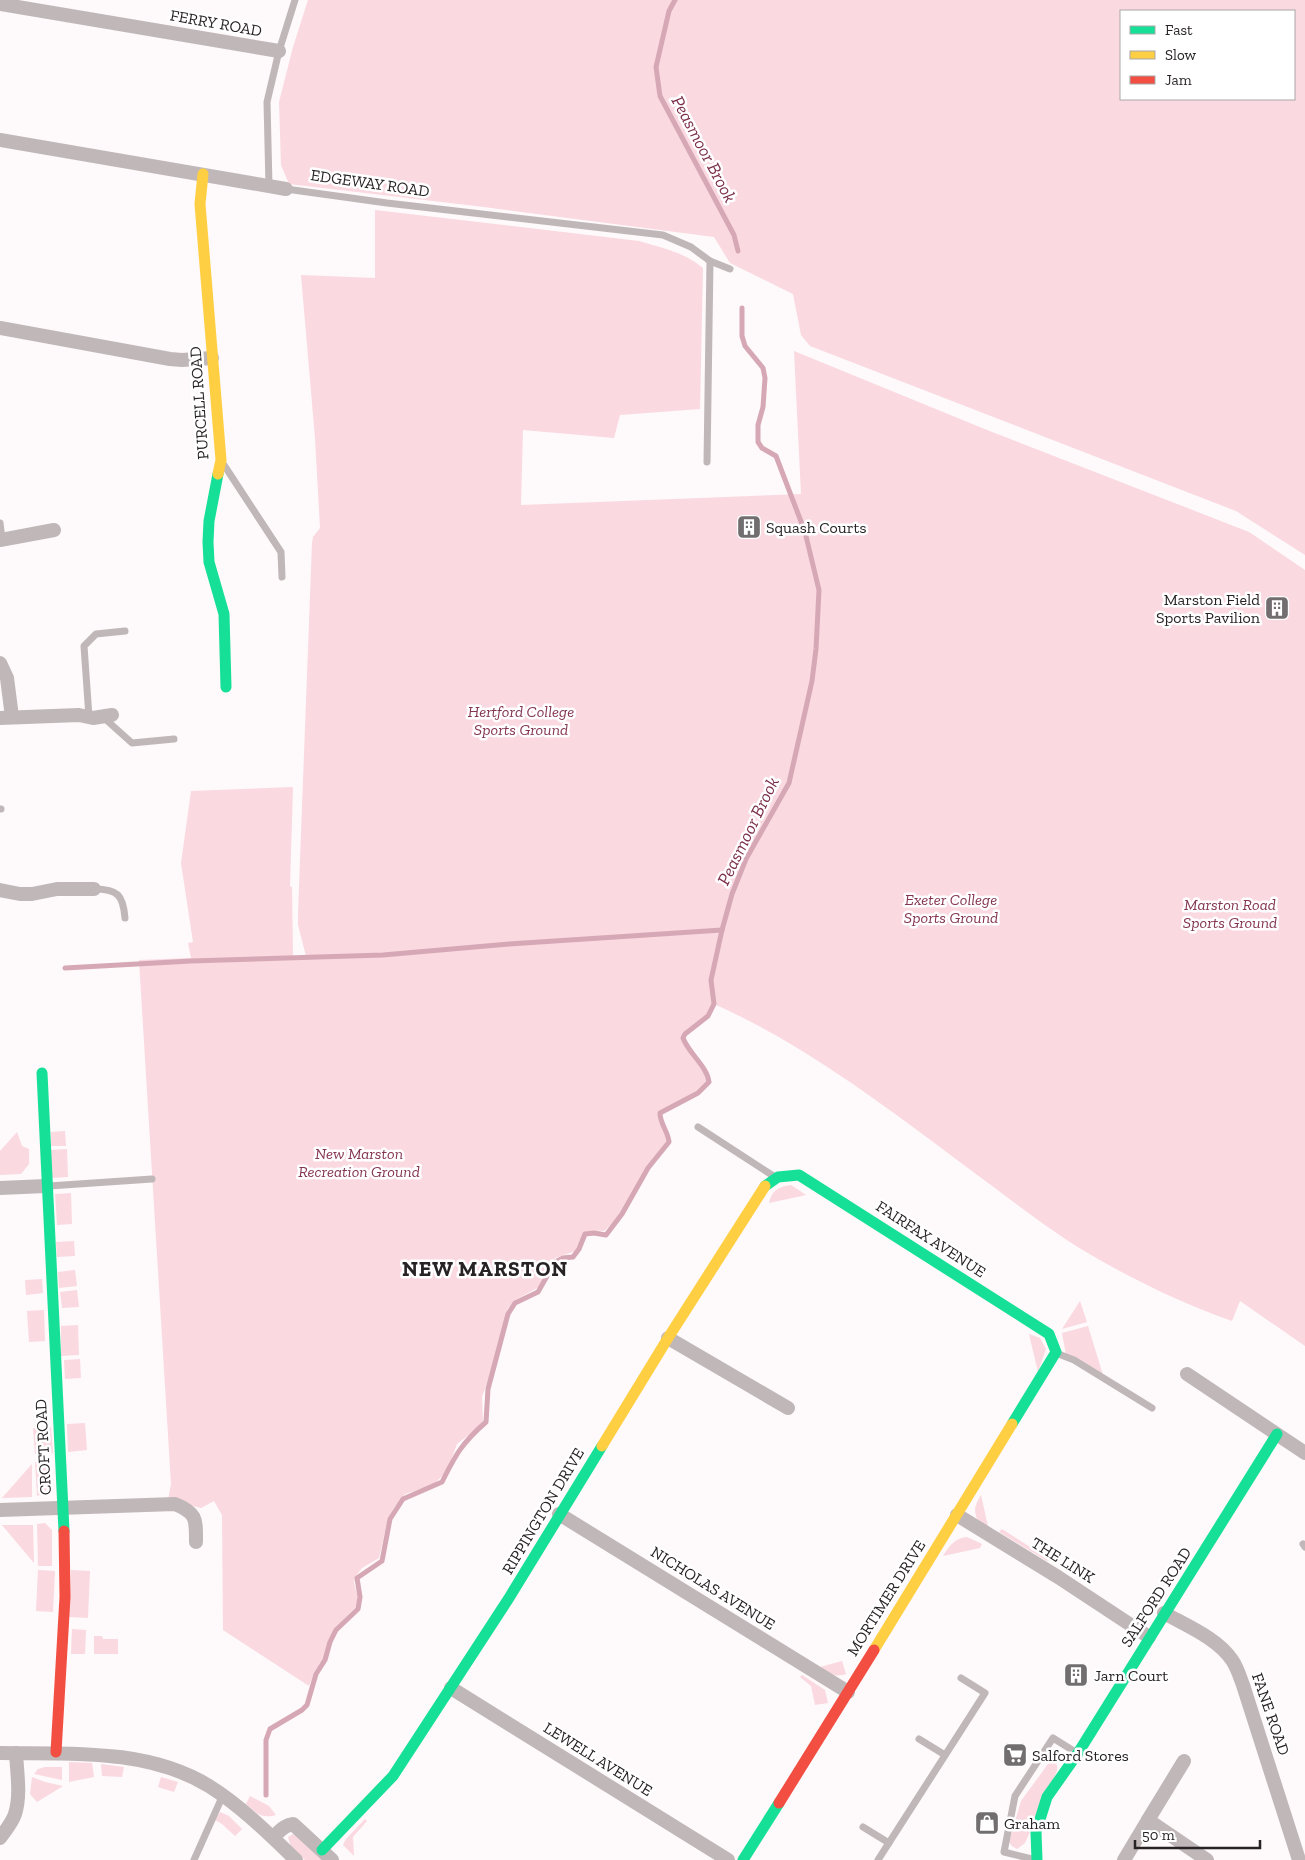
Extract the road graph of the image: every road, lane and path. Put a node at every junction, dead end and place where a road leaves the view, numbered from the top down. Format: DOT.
graph roads {
  1 [pos="295,0"];
  2 [pos="0,4"];
  3 [pos="279,51"];
  4 [pos="0,140"];
  5 [pos="203,174"];
  6 [pos="269,186"];
  7 [pos="286,189"];
  8 [pos="710,261"];
  9 [pos="730,269"];
  10 [pos="0,328"];
  11 [pos="212,358"];
  12 [pos="221,460"];
  13 [pos="707,462"];
  14 [pos="0,523"];
  15 [pos="54,530"];
  16 [pos="1,540"];
  17 [pos="282,577"];
  18 [pos="126,631"];
  19 [pos="0,663"];
  20 [pos="226,687"];
  21 [pos="101,716"];
  22 [pos="6,717"];
  23 [pos="174,739"];
  24 [pos="94,889"];
  25 [pos="0,890"];
  26 [pos="125,918"];
  27 [pos="42,1073"];
  28 [pos="698,1127"];
  29 [pos="775,1177"];
  30 [pos="152,1179"];
  31 [pos="46,1186"];
  32 [pos="0,1188"];
  33 [pos="668,1338"];
  34 [pos="1056,1352"];
  35 [pos="1187,1374"];
  36 [pos="788,1408"];
  37 [pos="1152,1408"];
  38 [pos="1276,1434"];
  39 [pos="1305,1453"];
  40 [pos="63,1508"];
  41 [pos="0,1510"];
  42 [pos="559,1514"];
  43 [pos="957,1515"];
  44 [pos="196,1542"];
  45 [pos="1164,1613"];
  46 [pos="1149,1637"];
  47 [pos="961,1678"];
  48 [pos="451,1688"];
  49 [pos="848,1692"];
  50 [pos="919,1739"];
  51 [pos="56,1752"];
  52 [pos="0,1753"];
  53 [pos="1078,1753"];
  54 [pos="16,1754"];
  55 [pos="945,1755"];
  56 [pos="1184,1761"];
  57 [pos="223,1795"];
  58 [pos="1148,1820"];
  59 [pos="863,1827"];
  60 [pos="273,1837"];
  61 [pos="0,1838"];
  62 [pos="889,1843"];
  63 [pos="322,1850"];
  64 [pos="194,1860"];
  65 [pos="296,1860"];
  66 [pos="332,1860"];
  67 [pos="728,1860"];
  68 [pos="743,1860"];
  69 [pos="878,1860"];
  70 [pos="1037,1860"];
  71 [pos="1124,1860"];
  72 [pos="1207,1860"];
  73 [pos="1299,1860"];
  1 -- 3 [label="lane"];
  2 -- 3 [label="street, FERRY ROAD"];
  3 -- 6 [label="lane"];
  4 -- 5 [label="street, EDGEWAY ROAD"];
  5 -- 6 [label="street, EDGEWAY ROAD"];
  5 -- 11 [label="street, PURCELL ROAD"];
  6 -- 7 [label="street, EDGEWAY ROAD"];
  7 -- 8 [label="lane, EDGEWAY ROAD"];
  8 -- 9 [label="lane, EDGEWAY ROAD"];
  8 -- 13 [label="lane"];
  10 -- 11 [label="street"];
  11 -- 12 [label="street, PURCELL ROAD"];
  12 -- 17 [label="lane"];
  12 -- 20 [label="street, PURCELL ROAD"];
  14 -- 16 [label="lane"];
  15 -- 16 [label="street"];
  18 -- 21 [label="lane"];
  19 -- 22 [label="street"];
  21 -- 22 [label="street"];
  21 -- 23 [label="lane"];
  24 -- 25 [label="street"];
  24 -- 26 [label="lane"];
  27 -- 31 [label="street, CROFT ROAD"];
  28 -- 29 [label="lane"];
  29 -- 33 [label="street, RIPPINGTON DRIVE"];
  29 -- 34 [label="street, FAIRFAX AVENUE"];
  30 -- 31 [label="lane"];
  31 -- 32 [label="street"];
  31 -- 40 [label="street, CROFT ROAD"];
  33 -- 36 [label="street"];
  33 -- 42 [label="street, RIPPINGTON DRIVE"];
  34 -- 37 [label="lane"];
  34 -- 43 [label="street, MORTIMER DRIVE"];
  35 -- 38 [label="street"];
  38 -- 39 [label="street"];
  38 -- 45 [label="street, SALFORD ROAD"];
  40 -- 41 [label="street"];
  40 -- 44 [label="street"];
  40 -- 51 [label="street, CROFT ROAD"];
  42 -- 48 [label="street, RIPPINGTON DRIVE"];
  42 -- 49 [label="street, NICHOLAS AVENUE"];
  43 -- 46 [label="street, THE LINK"];
  43 -- 49 [label="street, MORTIMER DRIVE"];
  45 -- 46 [label="street, SALFORD ROAD"];
  45 -- 73 [label="street, FANE ROAD"];
  46 -- 53 [label="street, SALFORD ROAD"];
  47 -- 55 [label="lane"];
  48 -- 63 [label="street, RIPPINGTON DRIVE"];
  48 -- 67 [label="street, LEWELL AVENUE"];
  49 -- 68 [label="street, MORTIMER DRIVE"];
  50 -- 55 [label="lane"];
  51 -- 54 [label="street"];
  51 -- 57 [label="street"];
  52 -- 54 [label="street"];
  53 -- 70 [label="street, SALFORD ROAD"];
  53 -- 70 [label="lane"];
  54 -- 61 [label="street"];
  55 -- 62 [label="lane"];
  56 -- 58 [label="street"];
  57 -- 60 [label="street"];
  57 -- 64 [label="lane"];
  58 -- 71 [label="street"];
  58 -- 72 [label="street"];
  59 -- 62 [label="lane"];
  60 -- 63 [label="street"];
  60 -- 65 [label="street"];
  62 -- 69 [label="lane"];
  63 -- 66 [label="street"];
}
